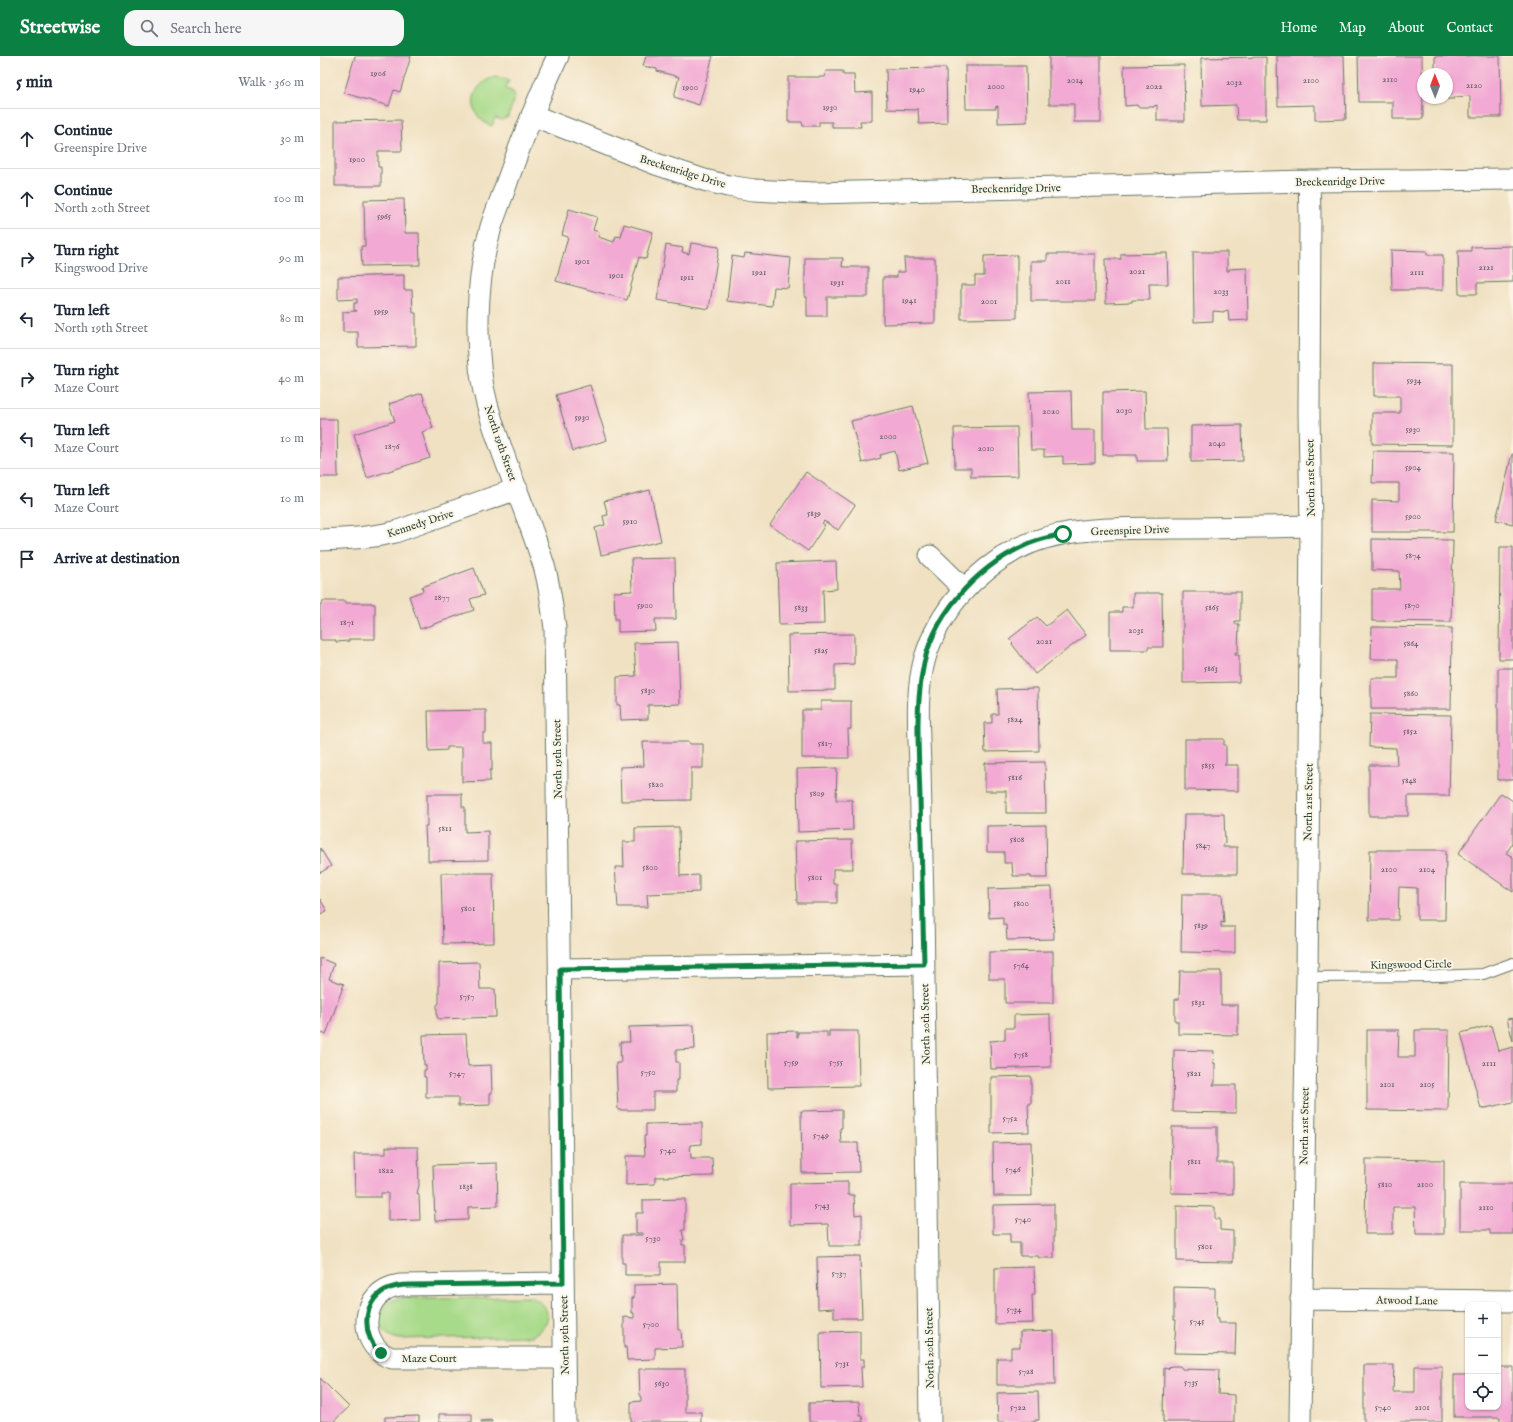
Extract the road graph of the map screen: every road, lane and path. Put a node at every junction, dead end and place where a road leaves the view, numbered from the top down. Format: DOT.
graph roads {
  1 [pos="558,56"];
  2 [pos="532,116"];
  3 [pos="1513,178"];
  4 [pos="1309,182"];
  5 [pos="517,490"];
  6 [pos="1311,526"];
  7 [pos="320,540"];
  8 [pos="930,556"];
  9 [pos="964,589"];
  10 [pos="1513,963"];
  11 [pos="924,964"];
  12 [pos="560,969"];
  13 [pos="1306,977"];
  14 [pos="563,1283"];
  15 [pos="1301,1299"];
  16 [pos="1513,1301"];
  17 [pos="564,1358"];
  18 [pos="565,1422"];
  19 [pos="930,1422"];
  20 [pos="1300,1422"];
  1 -- 2 [label="street, North 19th Street"];
  2 -- 4 [label="street, Breckenridge Drive"];
  2 -- 5 [label="street, North 19th Street"];
  3 -- 4 [label="street, Breckenridge Drive"];
  4 -- 6 [label="street, North 21st Street"];
  5 -- 7 [label="street, Kennedy Drive"];
  5 -- 12 [label="street, North 19th Street"];
  6 -- 9 [label="street, Greenspire Drive"];
  6 -- 13 [label="street, North 21st Street"];
  8 -- 9 [label="street"];
  9 -- 11 [label="street, North 20th Street"];
  10 -- 13 [label="lane, Kingswood Circle"];
  11 -- 12 [label="street"];
  11 -- 19 [label="street, North 20th Street"];
  12 -- 14 [label="street, North 19th Street"];
  13 -- 15 [label="street, North 21st Street"];
  14 -- 17 [label="street, North 19th Street"];
  14 -- 17 [label="street, Maze Court"];
  15 -- 16 [label="street, Atwood Lane"];
  15 -- 20 [label="street, North 21st Street"];
  17 -- 18 [label="street, North 19th Street"];
}
